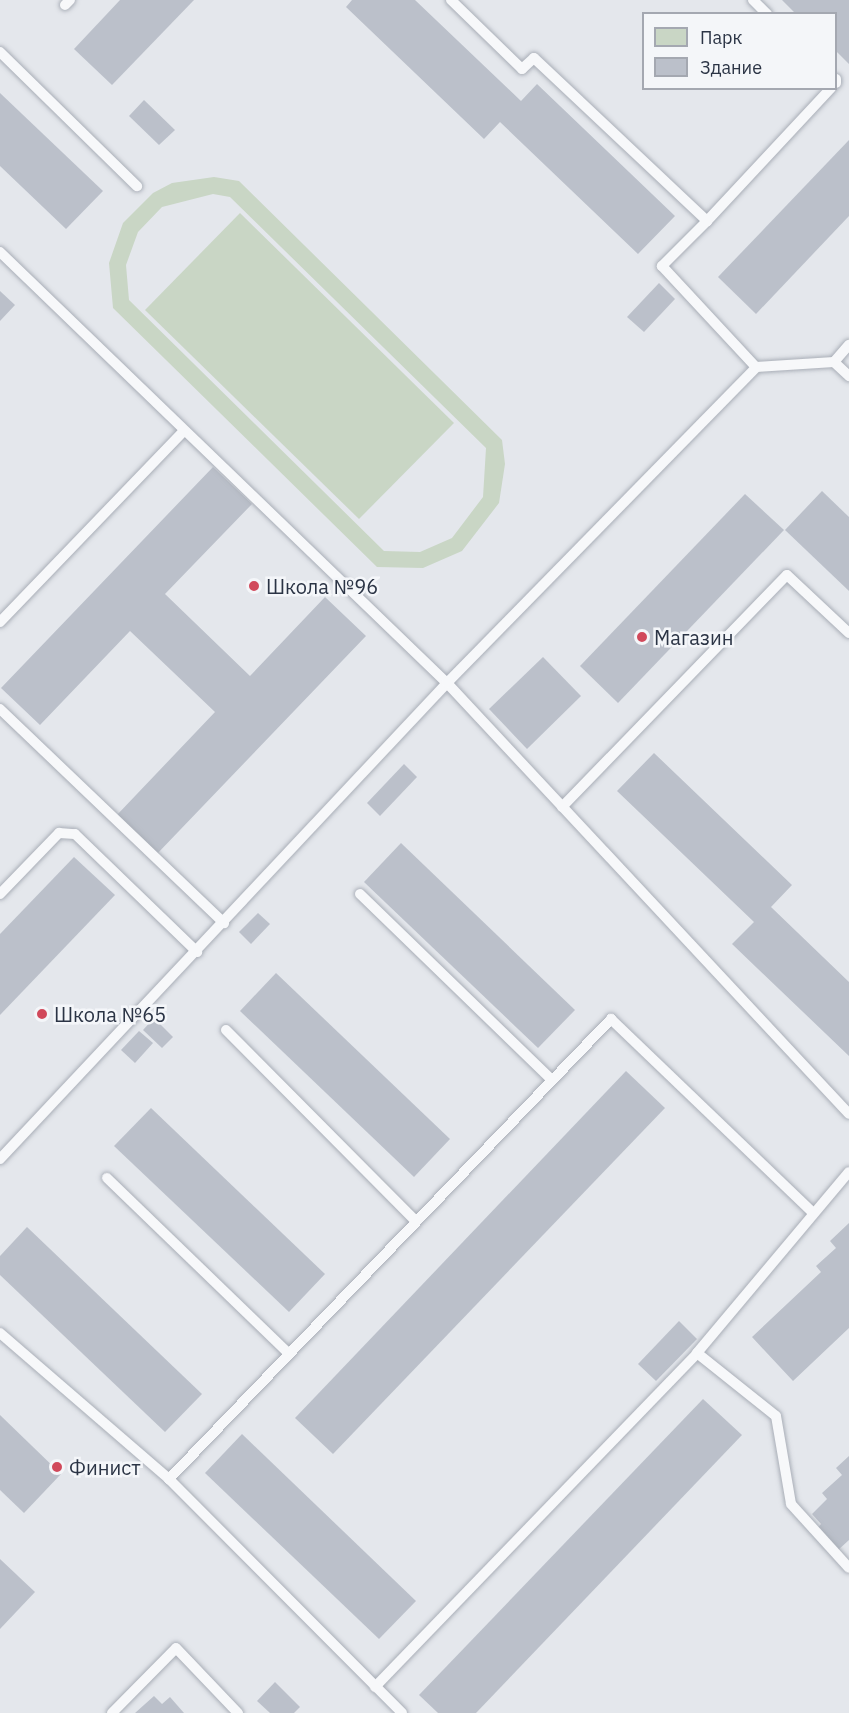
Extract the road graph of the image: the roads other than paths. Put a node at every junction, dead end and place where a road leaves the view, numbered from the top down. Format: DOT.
graph roads {
  1 [pos="452,0"];
  2 [pos="753,0"];
  3 [pos="765,12"];
  4 [pos="0,52"];
  5 [pos="829,90"];
  6 [pos="137,186"];
  7 [pos="707,221"];
  8 [pos="0,252"];
  9 [pos="849,345"];
  10 [pos="834,362"];
  11 [pos="756,367"];
  12 [pos="849,376"];
  13 [pos="184,431"];
  14 [pos="0,622"];
  15 [pos="849,633"];
  16 [pos="447,683"];
  17 [pos="0,709"];
  18 [pos="562,807"];
  19 [pos="0,894"];
  20 [pos="360,894"];
  21 [pos="224,923"];
  22 [pos="197,952"];
  23 [pos="226,1029"];
  24 [pos="552,1080"];
  25 [pos="849,1114"];
  26 [pos="0,1159"];
  27 [pos="849,1172"];
  28 [pos="107,1178"];
  29 [pos="812,1212"];
  30 [pos="416,1221"];
  31 [pos="0,1333"];
  32 [pos="697,1353"];
  33 [pos="289,1354"];
  34 [pos="170,1479"];
  35 [pos="849,1568"];
  36 [pos="375,1687"];
  37 [pos="112,1713"];
  38 [pos="238,1713"];
  39 [pos="402,1713"];
  1 -- 7 [label="lane"];
  2 -- 3 [label="lane"];
  4 -- 6 [label="lane"];
  5 -- 7 [label="lane"];
  7 -- 11 [label="lane"];
  8 -- 13 [label="lane"];
  9 -- 10 [label="lane"];
  10 -- 11 [label="lane"];
  10 -- 12 [label="lane"];
  11 -- 16 [label="lane"];
  13 -- 14 [label="lane"];
  13 -- 16 [label="lane"];
  15 -- 18 [label="lane"];
  16 -- 18 [label="lane"];
  16 -- 21 [label="lane"];
  17 -- 21 [label="lane"];
  18 -- 25 [label="lane"];
  19 -- 22 [label="lane"];
  20 -- 24 [label="lane"];
  21 -- 22 [label="lane"];
  22 -- 26 [label="lane"];
  23 -- 30 [label="lane"];
  24 -- 29 [label="lane"];
  24 -- 30 [label="lane"];
  27 -- 29 [label="lane"];
  28 -- 33 [label="lane"];
  29 -- 32 [label="lane"];
  30 -- 33 [label="lane"];
  31 -- 34 [label="lane"];
  32 -- 35 [label="lane"];
  32 -- 36 [label="lane"];
  33 -- 34 [label="lane"];
  34 -- 36 [label="lane"];
  36 -- 39 [label="lane"];
  37 -- 38 [label="lane"];
}
